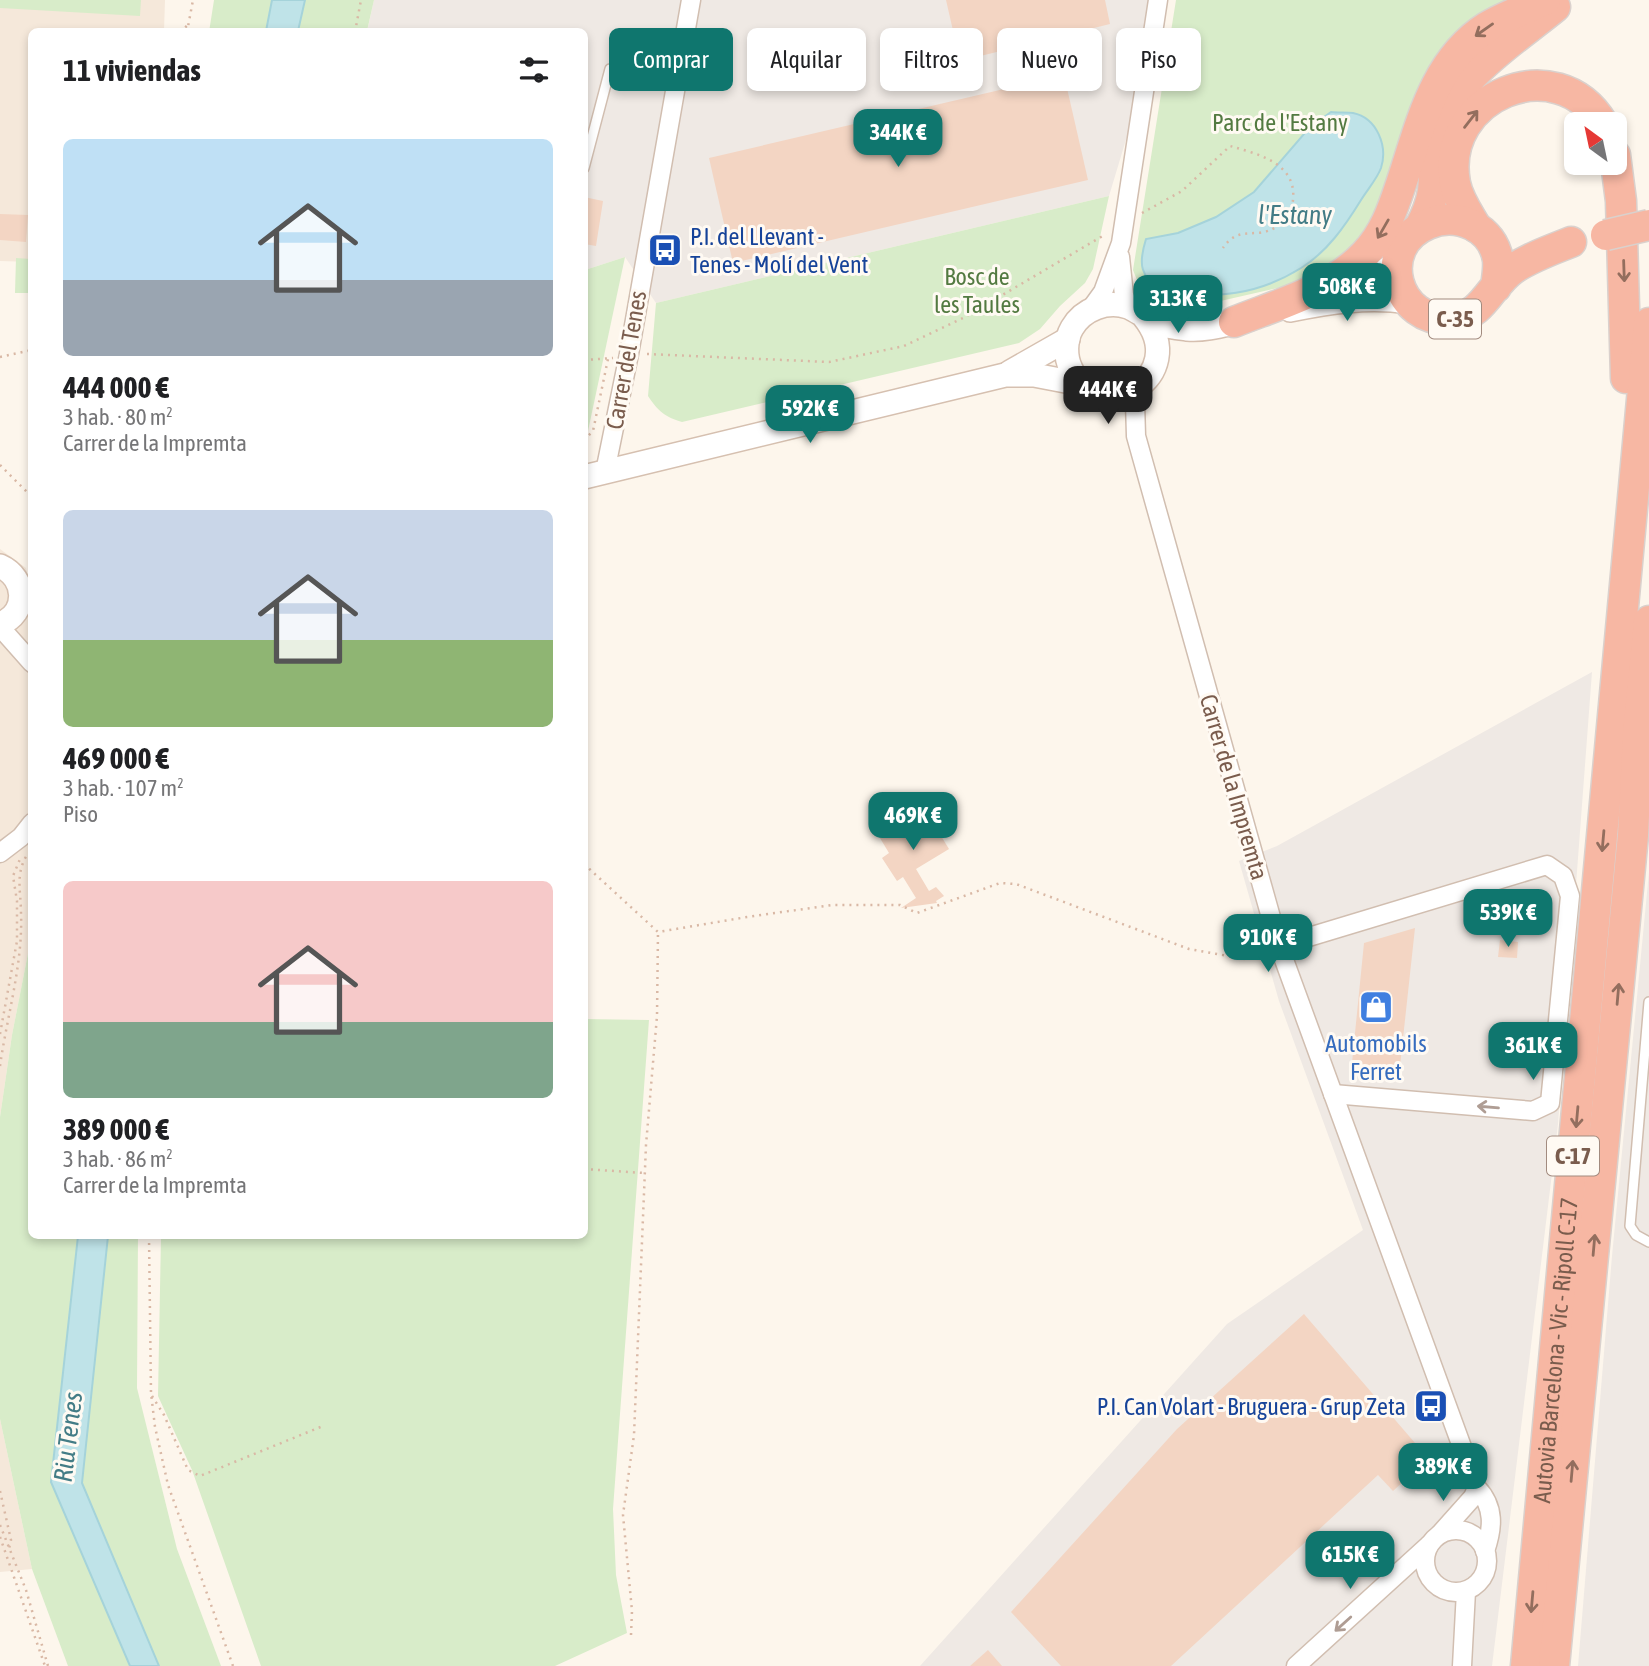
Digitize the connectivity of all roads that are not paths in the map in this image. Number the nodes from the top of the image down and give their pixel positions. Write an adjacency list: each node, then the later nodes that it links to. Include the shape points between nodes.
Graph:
1 (691, 0): 29 (street, Carrer del Tenes, via 629,354)
2 (1158, 0): 13 (street)
3 (1545, 0): 20 (highway, one-way to 20, via 1485,28 1456,54 1432,94 1393,209 1367,252 1332,280)
4 (1563, 0): 10 (highway, via 1489,59 1450,105 1437,141 1433,194)
5 (609, 73): 7 (lane)
6 (1594, 112): 11 (highway, one-way to 6, via 1462,202 1454,170 1455,150 1471,117 1511,90 1532,86 1560,89)
7 (588, 154)
8 (1618, 175): 36 (highway, one-way to 36, via 1627,364 1615,596)
9 (1649, 225): 12 (highway, C-35, bridge)
10 (1420, 227): 11 (highway, C-35, via 1459,220); 14 (highway, via 1405,242)
11 (1482, 232): 12 (highway, C-35, via 1501,243); 15 (highway, C-35, via 1498,261)
12 (1571, 242): 15 (highway, C-35, via 1528,260)
13 (1121, 243): 18 (street, via 1103,292); 19 (street, via 1124,295)
14 (1397, 262): 16 (highway, C-35, via 1396,275); 17 (street, via 1367,283)
15 (1496, 287): 16 (highway, C-35, via 1471,313 1454,319 1437,319)
16 (1408, 302): 17 (street, via 1379,298)
17 (1324, 303): 20 (street)
18 (1090, 310): 19 (street, via 1111,305); 23 (street)
19 (1136, 312): 22 (street, via 1163,325); 25 (street, via 1158,345)
20 (1234, 322): 22 (street)
21 (1649, 323): 36 (highway, Autovia Barcelona - Vic - Ripoll C-17 / C-17)
22 (1202, 330): 25 (street, via 1172,350)
23 (1068, 339): 24 (street); 26 (street, via 1068,364)
24 (1005, 375): 26 (street); 29 (street)
25 (1149, 375): 27 (street, via 1125,394); 28 (street, via 1135,402)
26 (1081, 384): 27 (street)
27 (1102, 395): 28 (street, via 1124,415)
28 (1136, 436): 39 (street, Carrer de la Impremta)
29 (595, 475)
30 (0, 566): 31 (street)
31 (27, 591): 33 (street, via 13,616)
32 (1649, 621): 36 (highway, Autovia Barcelona - Vic - Ripoll C-17 / C-17)
33 (0, 626): 34 (street)
34 (28, 658)
35 (1649, 703): 36 (highway)
36 (1626, 731): 49 (highway, Autovia Barcelona - Vic - Ripoll C-17 / C-17, one-way to 49); 50 (highway, Autovia Barcelona - Vic - Ripoll C-17 / C-17, one-way to 36, via 1632,849)
37 (28, 828): 38 (street)
38 (0, 853)
39 (1279, 946): 41 (street, Carrer de la Impremta); 41 (street, one-way to 41, via 1547,865 1563,876 1570,896 1550,1103 1533,1111)
40 (1649, 1002): 42 (lane, via 1630,1226)
41 (1333, 1094): 43 (street, Carrer de la Impremta)
42 (1649, 1242)
43 (1477, 1488): 44 (street); 45 (street, Carrer de la Impremta, via 1492,1513 1492,1533)
44 (1433, 1541): 45 (street, via 1455,1530 1465,1531); 46 (street, via 1425,1563 1432,1581 1448,1591); 47 (street, one-way to 47)
45 (1485, 1551): 46 (street, via 1486,1570)
46 (1466, 1591): 48 (street)
47 (1296, 1666)
48 (1462, 1666)
49 (1527, 1666)
50 (1554, 1666)

